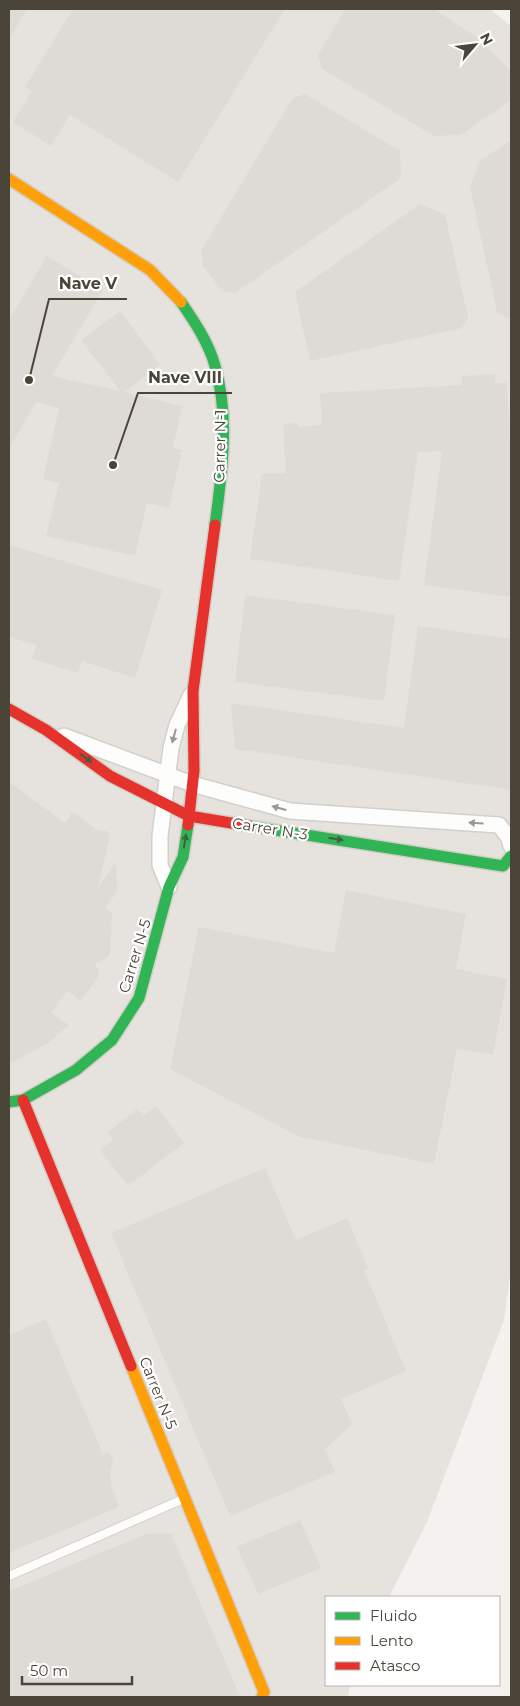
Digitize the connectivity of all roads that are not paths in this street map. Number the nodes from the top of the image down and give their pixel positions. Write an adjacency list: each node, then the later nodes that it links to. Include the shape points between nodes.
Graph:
1 (9, 179): 2 (street, Carrer N-1, via 150,270 178,296 197,326 215,365 223,412 221,479)
2 (193, 691): 5 (street, Carrer N-1, one-way to 5, via 177,725); 6 (street, Carrer N-1)
3 (9, 709): 4 (street, Carrer N-3)
4 (46, 730): 5 (street, Carrer N-3); 7 (street, Carrer N-3, one-way to 7, via 110,776)
5 (167, 774): 6 (street, Carrer N-3); 7 (street, Carrer N-1)
6 (192, 784): 8 (street, Carrer N-1); 9 (street, Carrer N-3, one-way to 6, via 499,824 290,811)
7 (164, 803): 8 (street, Carrer N-3); 11 (street, Carrer N-1, via 160,865)
8 (189, 816): 10 (street, Carrer N-3, one-way to 10, via 503,866); 11 (street, Carrer N-1, one-way to 8, via 183,857)
9 (511, 846)
10 (511, 856)
11 (169, 886): 12 (street, Carrer N-5, via 139,998 112,1040 76,1070)
12 (23, 1100): 13 (street, Carrer N-5); 14 (street, Carrer N-5)
13 (9, 1102)
14 (185, 1499): 15 (lane); 16 (street, Carrer N-5, via 264,1692)
15 (9, 1576)
16 (262, 1697)

